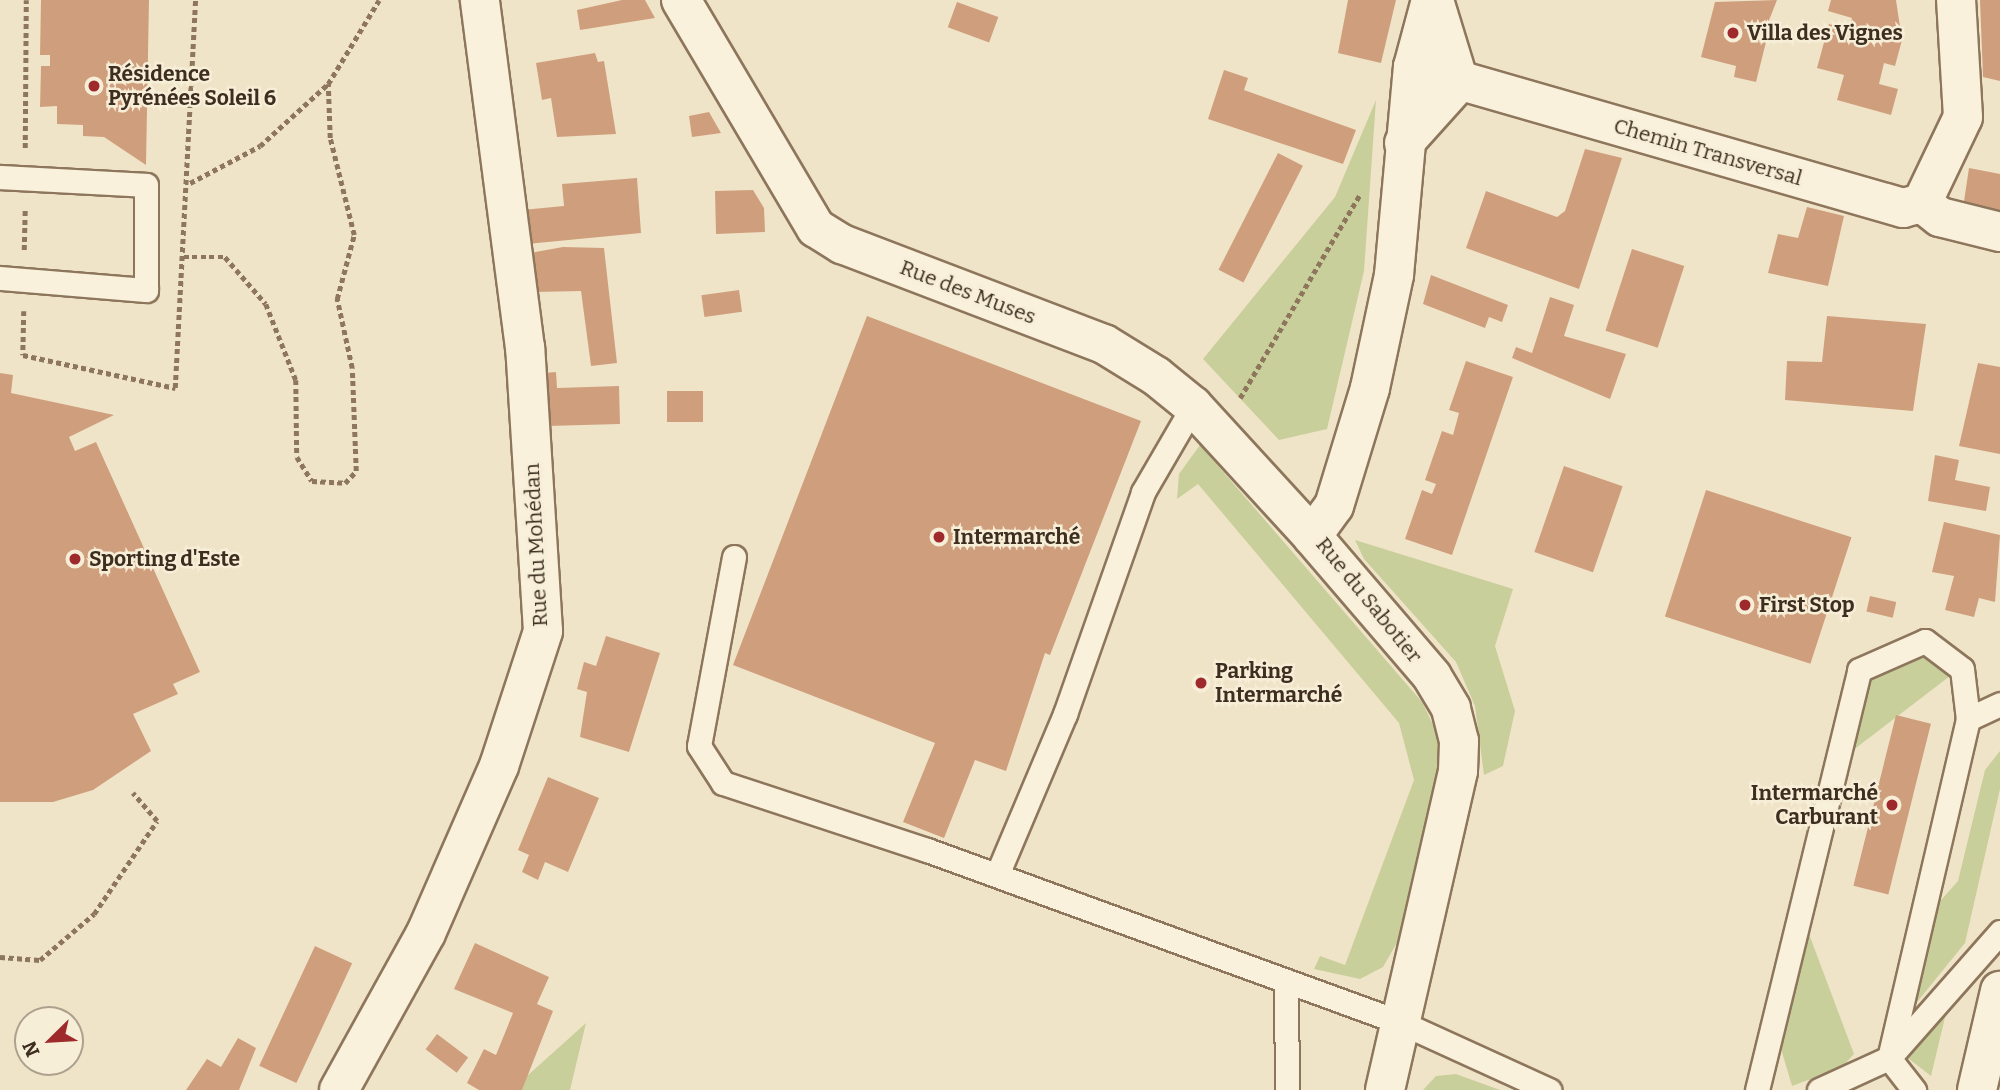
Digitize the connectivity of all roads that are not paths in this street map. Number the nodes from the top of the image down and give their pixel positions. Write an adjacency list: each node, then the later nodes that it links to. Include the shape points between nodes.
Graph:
1 (480, 0): 23 (street, Rue du Mohédan, via 525,348 543,631 499,766 426,933)
2 (681, 0): 12 (street, Rue des Muses, via 816,228 842,244 1104,344)
3 (1432, 0): 5 (street); 6 (street)
4 (1956, 0): 9 (street, via 1963,117)
5 (1413, 66): 6 (street, Chemin Transversal); 7 (street, Rue du Sabotier)
6 (1459, 82): 7 (street); 9 (street, Chemin Transversal, via 1903,208)
7 (1404, 143): 13 (street, Rue du Sabotier, via 1394,275 1370,388 1334,506)
8 (0, 177): 11 (lane, via 146,185 146,290)
9 (1922, 203): 10 (street, via 1940,217)
10 (2000, 232)
11 (0, 278)
12 (1203, 418): 13 (street, Rue des Muses); 17 (lane, via 1143,492 1065,713)
13 (1312, 536): 21 (street, Rue du Sabotier, via 1432,676 1451,708 1459,741 1458,771)
14 (734, 557): 17 (lane, via 699,746 723,783)
15 (2000, 704): 16 (lane)
16 (1968, 719): 22 (lane); 27 (lane, via 1962,669 1925,640 1859,670)
17 (997, 875): 19 (lane)
18 (2000, 932): 22 (lane)
19 (1286, 983): 21 (lane); 24 (lane)
20 (2000, 991): 30 (street)
21 (1402, 1023): 25 (street, Rue du Sabotier); 26 (lane)
22 (1889, 1058): 28 (lane); 29 (lane)
23 (339, 1090)
24 (1287, 1090)
25 (1385, 1090)
26 (1549, 1090)
27 (1757, 1090)
28 (1819, 1090)
29 (1914, 1090)
30 (1977, 1090)

